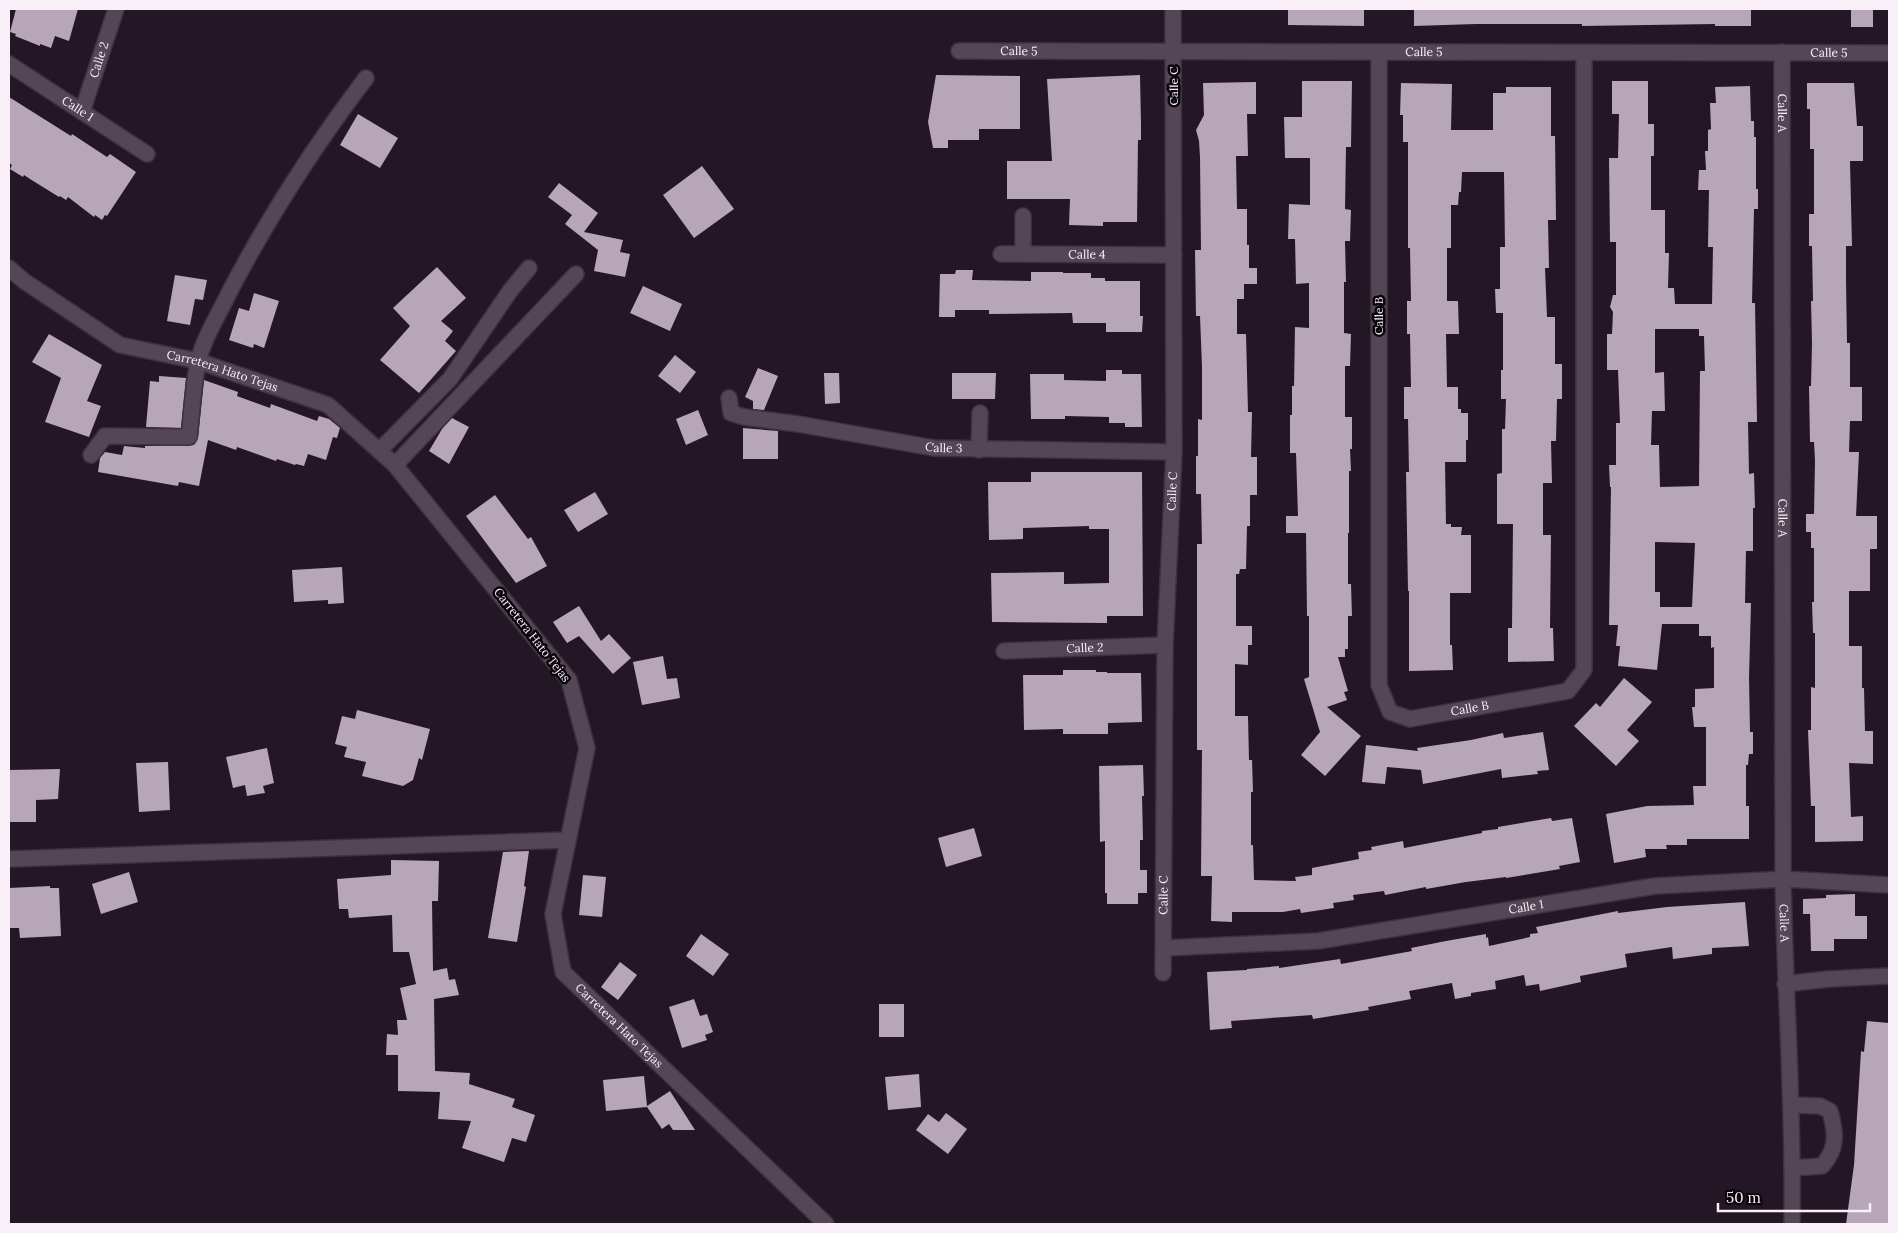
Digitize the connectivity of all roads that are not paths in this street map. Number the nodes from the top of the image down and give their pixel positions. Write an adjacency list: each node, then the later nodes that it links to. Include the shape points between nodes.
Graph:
1 (116, 9): 11 (street, Calle 2)
2 (1173, 9): 4 (street, Calle C)
3 (959, 52): 4 (street, Calle 5)
4 (1174, 52): 5 (street, Calle 5); 16 (street, Calle C)
5 (1379, 52): 7 (street, Calle 5); 7 (street, Calle B, via 1379,684 1390,712 1410,719 1568,691 1584,670)
6 (1782, 52): 7 (street, Calle 5); 8 (street, Calle 5); 32 (street, Calle A)
7 (1584, 53)
8 (1889, 53)
9 (9, 64): 11 (street, Calle 1)
10 (366, 78): 20 (street, via 290,185 248,258)
11 (82, 112): 12 (street, Calle 1)
12 (147, 154)
13 (1023, 216): 15 (street)
14 (1001, 254): 15 (street, Calle 4)
15 (1023, 254): 16 (street, Calle 4)
16 (1174, 255): 25 (street, Calle C)
17 (9, 268): 20 (street, Carretera Hato Tejas, via 120,345)
18 (529, 268): 24 (street, via 450,379)
19 (576, 274): 27 (street)
20 (198, 361): 24 (street, Carretera Hato Tejas, via 328,405); 26 (street, via 188,437 105,436)
21 (729, 398): 23 (street, Calle 3, via 731,413 744,417 934,448)
22 (980, 413): 23 (street)
23 (979, 450): 25 (street, Calle 3)
24 (379, 451): 27 (street, Carretera Hato Tejas)
25 (1174, 452): 28 (street, Calle C)
26 (91, 455)
27 (395, 465): 30 (street, Carretera Hato Tejas, via 569,680 588,748)
28 (1165, 645): 29 (street, Calle 2); 34 (street, Calle C)
29 (1004, 651)
30 (568, 840): 31 (street); 40 (street, Carretera Hato Tejas, via 553,914 563,972)
31 (9, 859)
32 (1783, 879): 33 (street, Calle 1); 34 (street, Calle 1, via 1655,886 1318,941); 37 (street, Calle A)
33 (1889, 886)
34 (1164, 948): 35 (street, Calle C)
35 (1164, 973)
36 (1889, 976): 37 (street)
37 (1785, 984): 38 (street, Calle A)
38 (1791, 1105): 39 (street, Calle A); 39 (street, via 1820,1106 1830,1112 1835,1145 1822,1166)
39 (1792, 1168): 41 (street, Calle A)
40 (826, 1224)
41 (1792, 1224)

